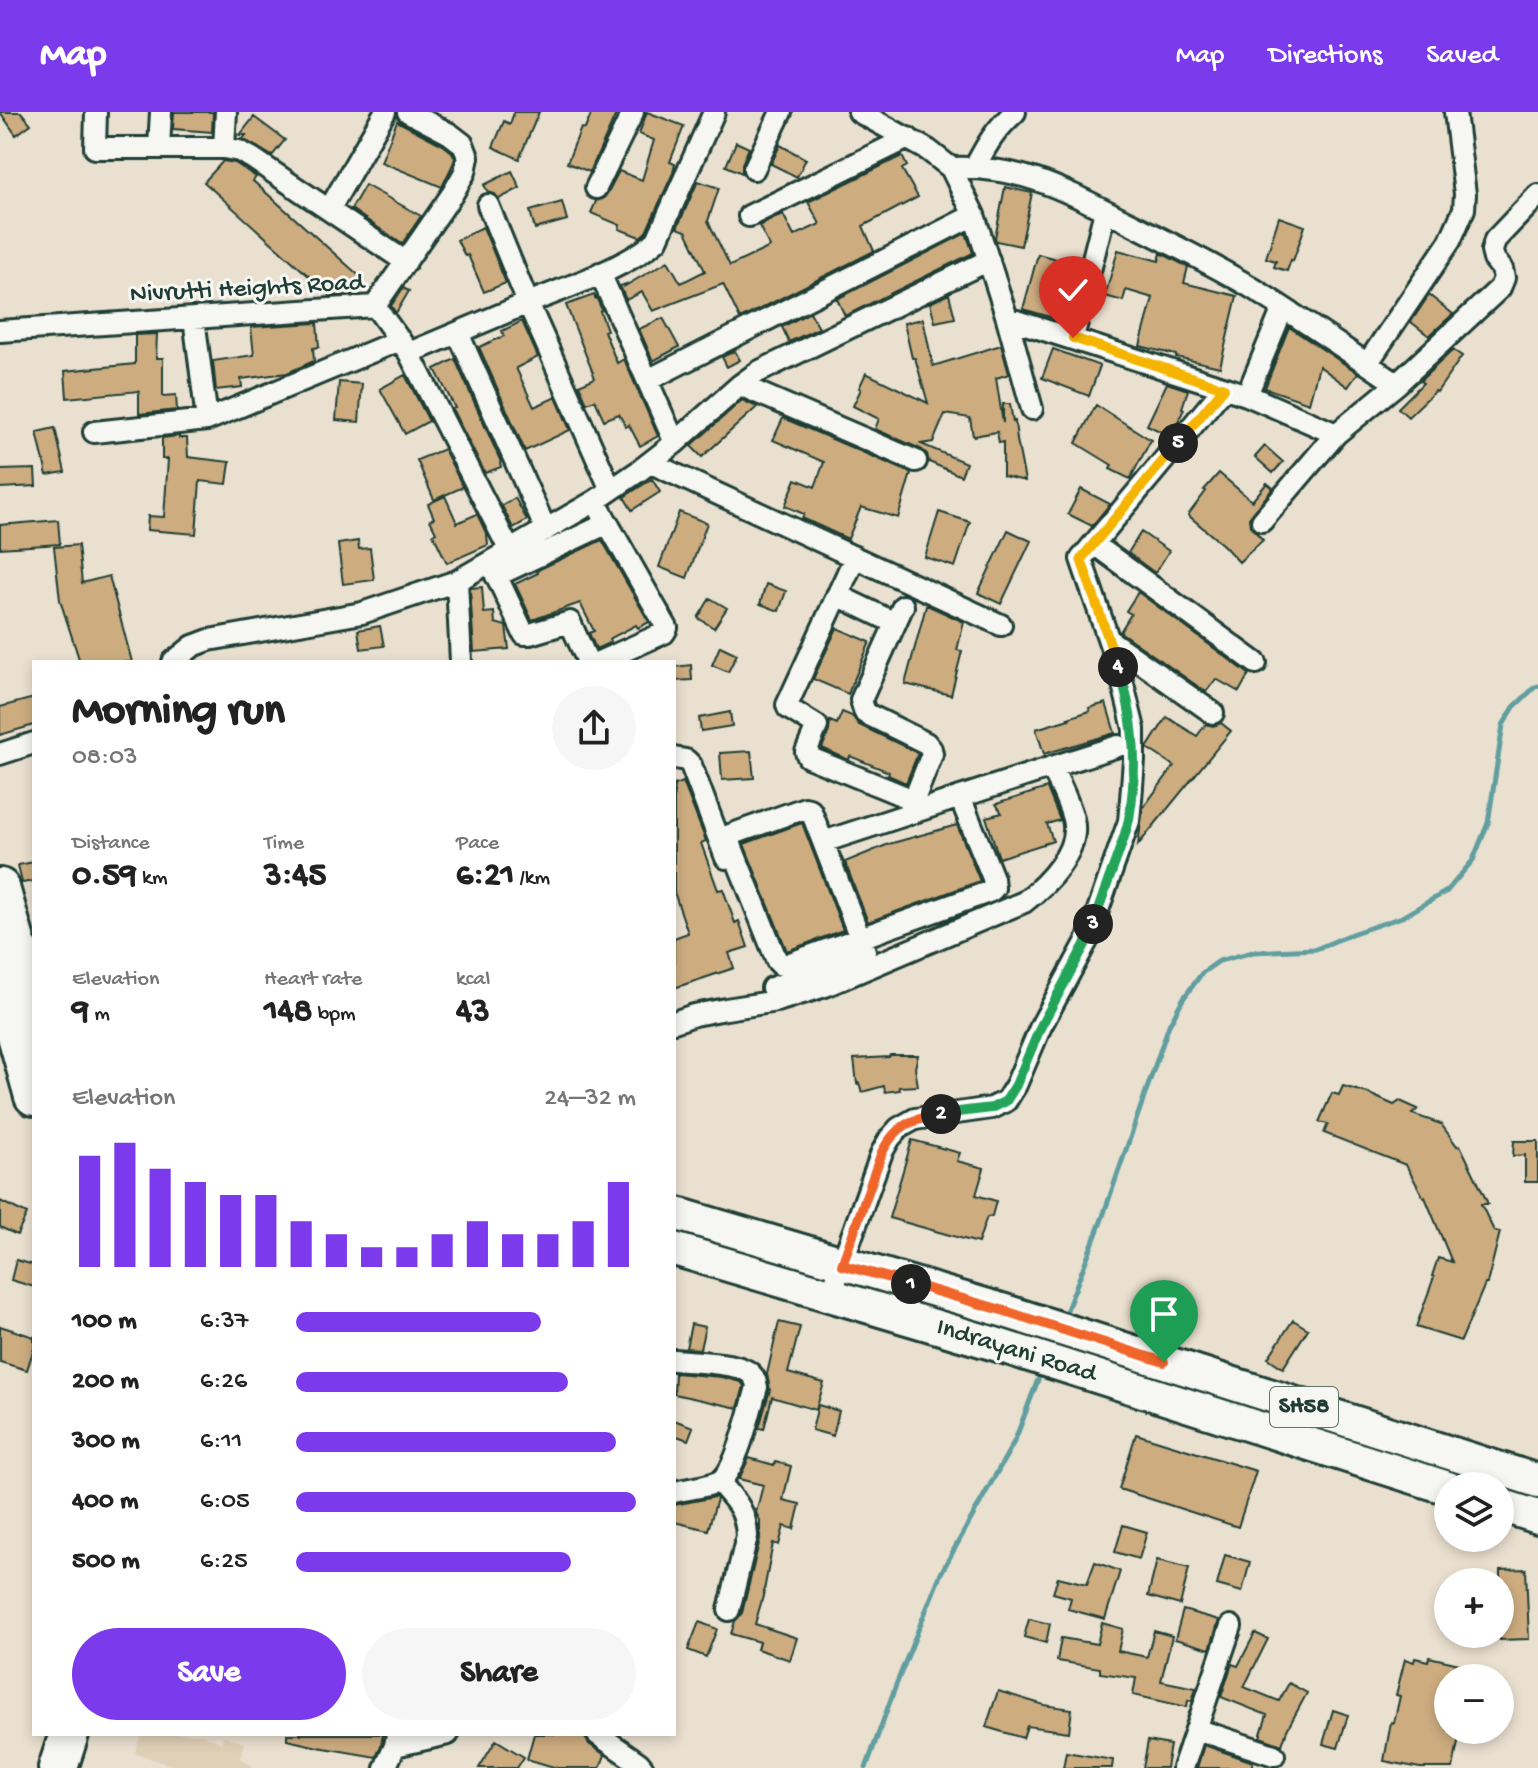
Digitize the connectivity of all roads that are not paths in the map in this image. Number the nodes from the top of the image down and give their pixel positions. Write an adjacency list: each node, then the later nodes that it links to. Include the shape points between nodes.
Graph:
1 (96, 112): 13 (street, via 95,148)
2 (161, 112): 13 (street)
3 (226, 112): 14 (street)
4 (385, 112): 21 (street)
5 (408, 112): 26 (street, via 450,134 463,144 468,157 453,193)
6 (633, 112): 18 (street)
7 (714, 112): 27 (street, via 657,240)
8 (781, 112): 17 (street)
9 (859, 112): 12 (street)
10 (1015, 112): 15 (street, via 988,141)
11 (1455, 112): 37 (street, via 1464,209 1450,241)
12 (908, 138): 16 (street); 24 (street)
13 (159, 147): 14 (street)
14 (224, 148): 21 (street, via 252,158)
15 (975, 167): 16 (street); 22 (street, via 1041,181)
16 (951, 168): 23 (street)
17 (754, 169)
18 (596, 188)
19 (1538, 195): 39 (street, via 1495,240 1492,251 1504,278 1500,288)
20 (488, 205): 28 (street)
21 (329, 210): 26 (street)
22 (1105, 211): 30 (street, via 1187,251); 35 (street)
23 (974, 215): 25 (street); 38 (street)
24 (749, 216)
25 (989, 260): 32 (street); 40 (street)
26 (406, 262): 29 (street)
27 (600, 273): 28 (street); 38 (street)
28 (528, 303): 34 (street); 50 (street)
29 (375, 306): 31 (street, Nivrutti Heights Road); 36 (street, Nivrutti Heights Road)
30 (1283, 308): 37 (street); 42 (street)
31 (194, 318): 33 (street, Nivrutti Heights Road); 44 (street)
32 (1007, 318): 35 (street); 43 (street)
33 (0, 331)
34 (458, 333): 36 (street); 53 (street)
35 (1073, 338): 41 (street)
36 (405, 347): 44 (street); 55 (street, Nivrutti Heights Road)
37 (1367, 364): 39 (street)
38 (648, 380): 47 (street)
39 (1397, 384): 46 (street)
40 (740, 385): 47 (street); 48 (street)
41 (1224, 388): 42 (street); 54 (street)
42 (1247, 395): 46 (street)
43 (1032, 409)
44 (207, 420): 45 (street)
45 (94, 432)
46 (1336, 434): 51 (street)
47 (675, 443): 49 (street)
48 (916, 461)
49 (651, 463): 50 (street); 56 (street)
50 (603, 496): 52 (street); 53 (street)
51 (1262, 521)
52 (608, 523): 57 (street); 65 (street, via 667,629)
53 (546, 530): 55 (street)
54 (1094, 544): 61 (street, via 1081,559); 66 (street)
55 (510, 551): 57 (street)
56 (855, 557): 59 (street); 60 (street)
57 (493, 569): 58 (street); 64 (street, via 524,634 570,622)
58 (457, 581): 62 (street, via 362,613 209,640); 63 (street)
59 (837, 595): 59 (street, via 788,708 817,726 808,757 911,799 931,749 865,713 861,705 899,614)
60 (1001, 625)
61 (1109, 640): 67 (street); 84 (street, via 1129,703 1134,760 1129,821 1088,939 1006,1101 992,1108 915,1119 890,1138)
62 (176, 660)
63 (461, 660)
64 (587, 660)
65 (603, 660)
66 (1256, 663)
67 (1213, 713)
68 (32, 744): 70 (street)
69 (1118, 746): 72 (street)
70 (0, 754)
71 (676, 758): 78 (street, via 686,760 695,773)
72 (1052, 767): 73 (street); 78 (street, via 1074,833 1058,870 1038,892 825,986)
73 (960, 797): 74 (street); 76 (street, via 994,888)
74 (823, 842): 76 (street); 76 (street, via 806,808 729,837 779,963)
75 (0, 888): 80 (highway)
76 (860, 938): 78 (street, via 862,956)
77 (0, 975): 80 (highway)
78 (774, 995): 79 (street)
79 (676, 1021)
80 (20, 1037): 81 (highway)
81 (32, 1088)
82 (676, 1214): 84 (main road, Indrayani Road / SH58)
83 (676, 1250): 85 (main road, Indrayani Road / SH58)
84 (842, 1265): 85 (street); 87 (main road, Indrayani Road / SH58)
85 (830, 1297): 89 (main road, Indrayani Road / SH58)
86 (676, 1360): 88 (street, via 737,1367 756,1379 734,1463)
87 (1538, 1481)
88 (719, 1482): 90 (street); 93 (street, via 744,1514 747,1536)
89 (1434, 1484)
90 (676, 1492)
91 (1514, 1509): 92 (main road)
92 (1538, 1517)
93 (729, 1610)
94 (1231, 1626): 95 (street)
95 (1196, 1729): 99 (street); 102 (street)
96 (431, 1736): 98 (street)
97 (600, 1736): 101 (street)
98 (396, 1740): 100 (street)
99 (1274, 1755)
100 (385, 1768)
101 (643, 1768)
102 (1183, 1768)

